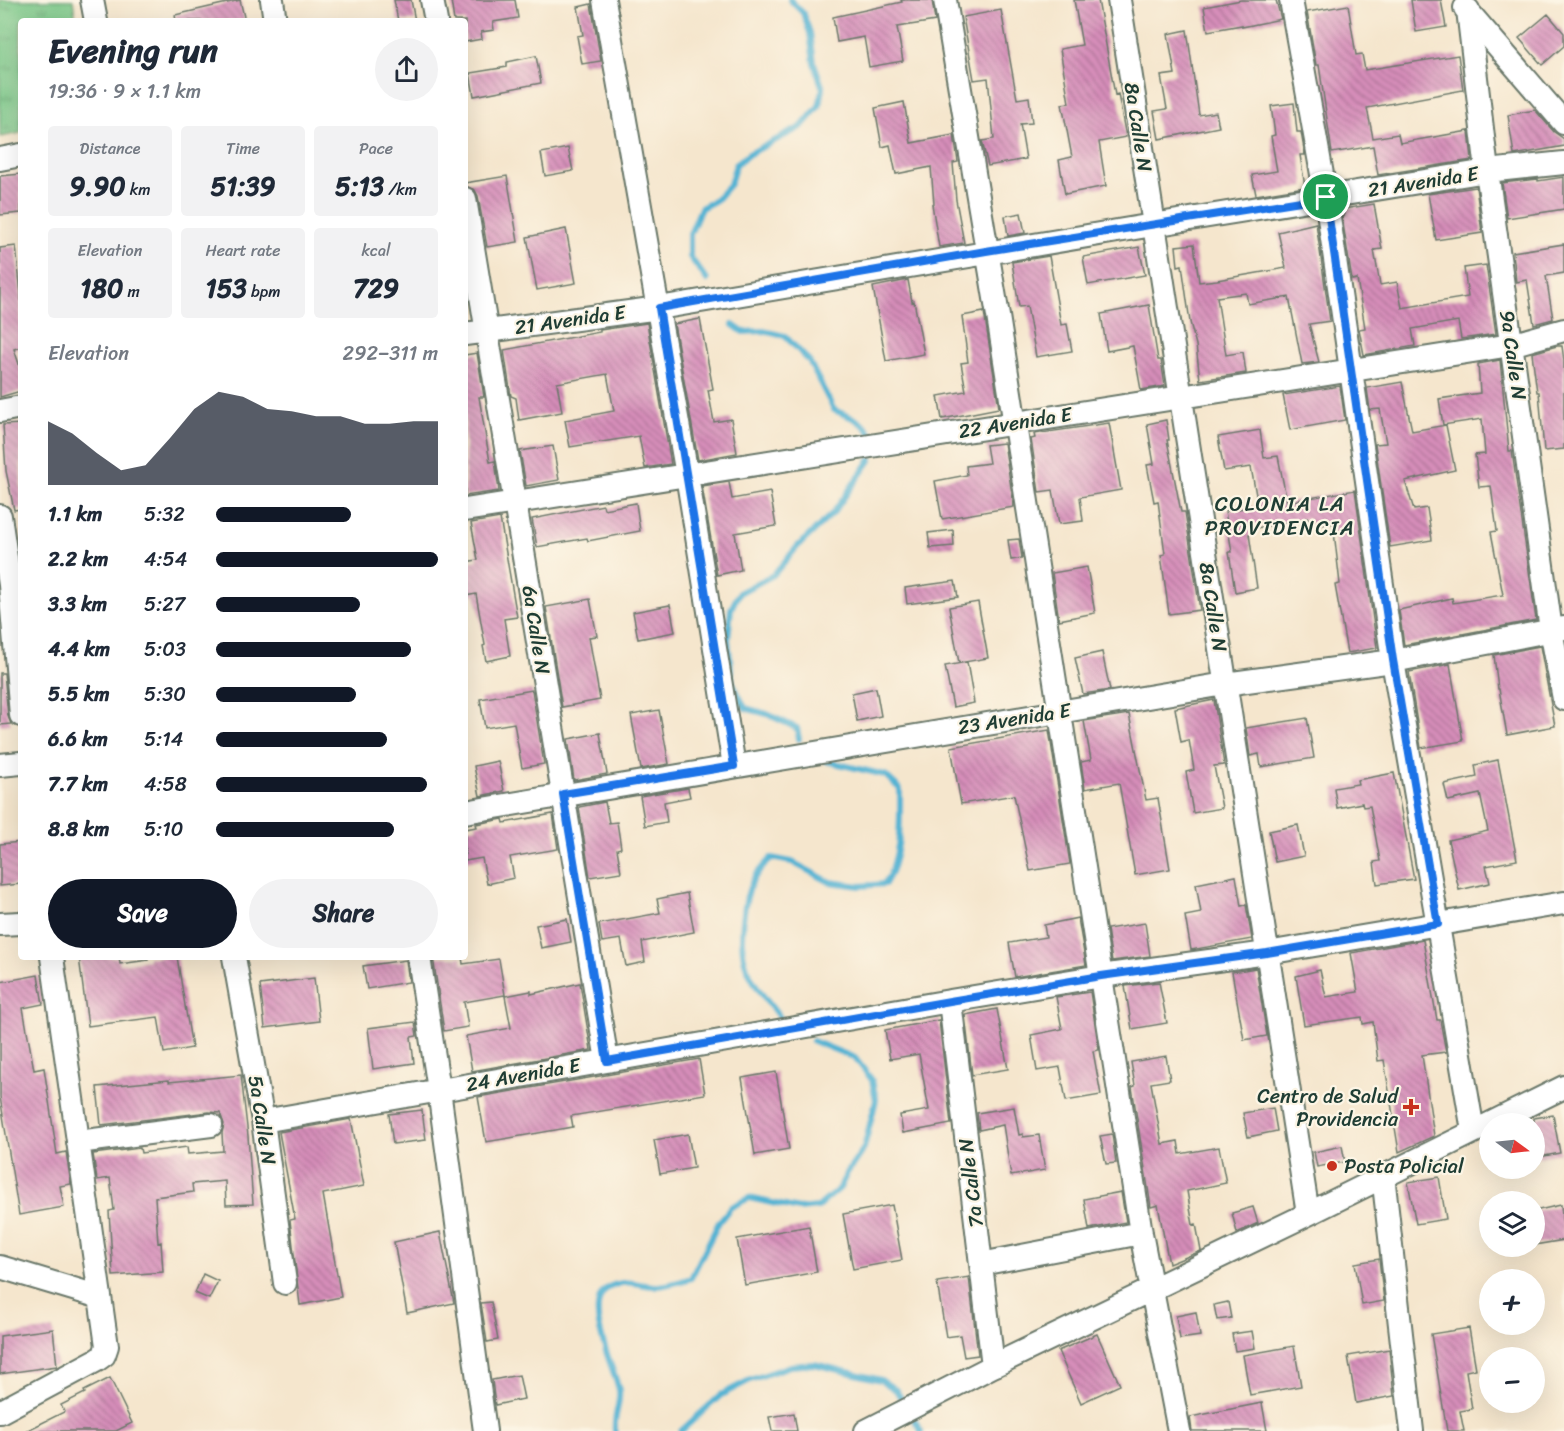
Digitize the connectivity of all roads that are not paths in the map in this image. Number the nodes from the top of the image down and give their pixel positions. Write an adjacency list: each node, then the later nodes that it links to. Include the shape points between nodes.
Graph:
1 (92, 0): 9 (street)
2 (272, 0): 10 (street)
3 (432, 0): 11 (street)
4 (604, 0): 21 (street)
5 (945, 0): 20 (street)
6 (1119, 0): 18 (street, 8a Calle N)
7 (1291, 0): 17 (street)
8 (1463, 5): 12 (street); 16 (street, 9a Calle N)
9 (95, 18)
10 (275, 18)
11 (435, 18)
12 (1564, 123)
13 (18, 156): 14 (street)
14 (0, 159)
15 (1564, 163): 16 (street, 21 Avenida E)
16 (1487, 171): 17 (street, 21 Avenida E); 24 (street, 9a Calle N)
17 (1326, 197): 18 (street, 21 Avenida E); 25 (street)
18 (1153, 225): 20 (street, 21 Avenida E); 26 (street, 8a Calle N)
19 (468, 235): 23 (street, 6a Calle N)
20 (986, 251): 21 (street, 21 Avenida E); 29 (street)
21 (659, 308): 23 (street, 21 Avenida E); 30 (street)
22 (1564, 330): 24 (street, 22 Avenida E)
23 (476, 332): 31 (street, 6a Calle N)
24 (1511, 345): 25 (street, 22 Avenida E); 35 (street, 9a Calle N)
25 (1351, 370): 26 (street, 22 Avenida E); 37 (street)
26 (1180, 397): 29 (street, 22 Avenida E); 38 (street, 8a Calle N)
27 (18, 408): 28 (street)
28 (0, 411)
29 (1015, 423): 30 (street, 22 Avenida E); 40 (street)
30 (687, 475): 31 (street, 22 Avenida E); 43 (street)
31 (515, 502): 32 (street, 22 Avenida E); 44 (street, 6a Calle N)
32 (468, 510)
33 (0, 516): 34 (street)
34 (16, 584): 36 (street)
35 (1558, 629): 37 (street, 23 Avenida E); 39 (street, 9a Calle N)
36 (18, 636)
37 (1393, 660): 38 (street, 23 Avenida E); 49 (street)
38 (1225, 684): 40 (street, 23 Avenida E); 50 (street, 8a Calle N)
39 (1564, 699)
40 (1060, 712): 43 (street, 23 Avenida E); 54 (street)
41 (18, 763): 42 (street)
42 (0, 765)
43 (734, 766): 44 (street, 23 Avenida E)
44 (563, 794): 45 (street, 23 Avenida E); 56 (street, 6a Calle N)
45 (468, 811)
46 (1564, 903): 49 (street, 24 Avenida E)
47 (18, 923): 48 (street)
48 (0, 924)
49 (1438, 924): 50 (street, 24 Avenida E); 61 (street)
50 (1267, 953): 54 (street, 24 Avenida E); 64 (street, 8a Calle N)
51 (52, 960): 62 (street)
52 (235, 960): 59 (street, 5a Calle N)
53 (419, 960): 58 (street)
54 (1101, 976): 55 (street, 24 Avenida E); 65 (street)
55 (950, 1001): 56 (street, 24 Avenida E); 66 (street, 7a Calle N)
56 (607, 1061): 58 (street, 24 Avenida E)
57 (1564, 1087): 61 (street)
58 (439, 1090): 59 (street, 24 Avenida E); 73 (street)
59 (263, 1121): 68 (street, 5a Calle N)
60 (211, 1125): 62 (street)
61 (1473, 1131): 63 (street)
62 (78, 1142): 70 (street)
63 (1383, 1175): 64 (street); 76 (street)
64 (1308, 1214): 69 (street)
65 (1141, 1233): 66 (street); 69 (street)
66 (981, 1264): 71 (street, 7a Calle N)
67 (0, 1267): 70 (street)
68 (285, 1283)
69 (1152, 1289): 71 (street); 75 (street)
70 (100, 1296): 72 (street, via 107,1346 104,1355)
71 (993, 1366): 74 (street)
72 (0, 1412)
73 (485, 1431)
74 (866, 1431)
75 (1179, 1431)
76 (1412, 1431)

